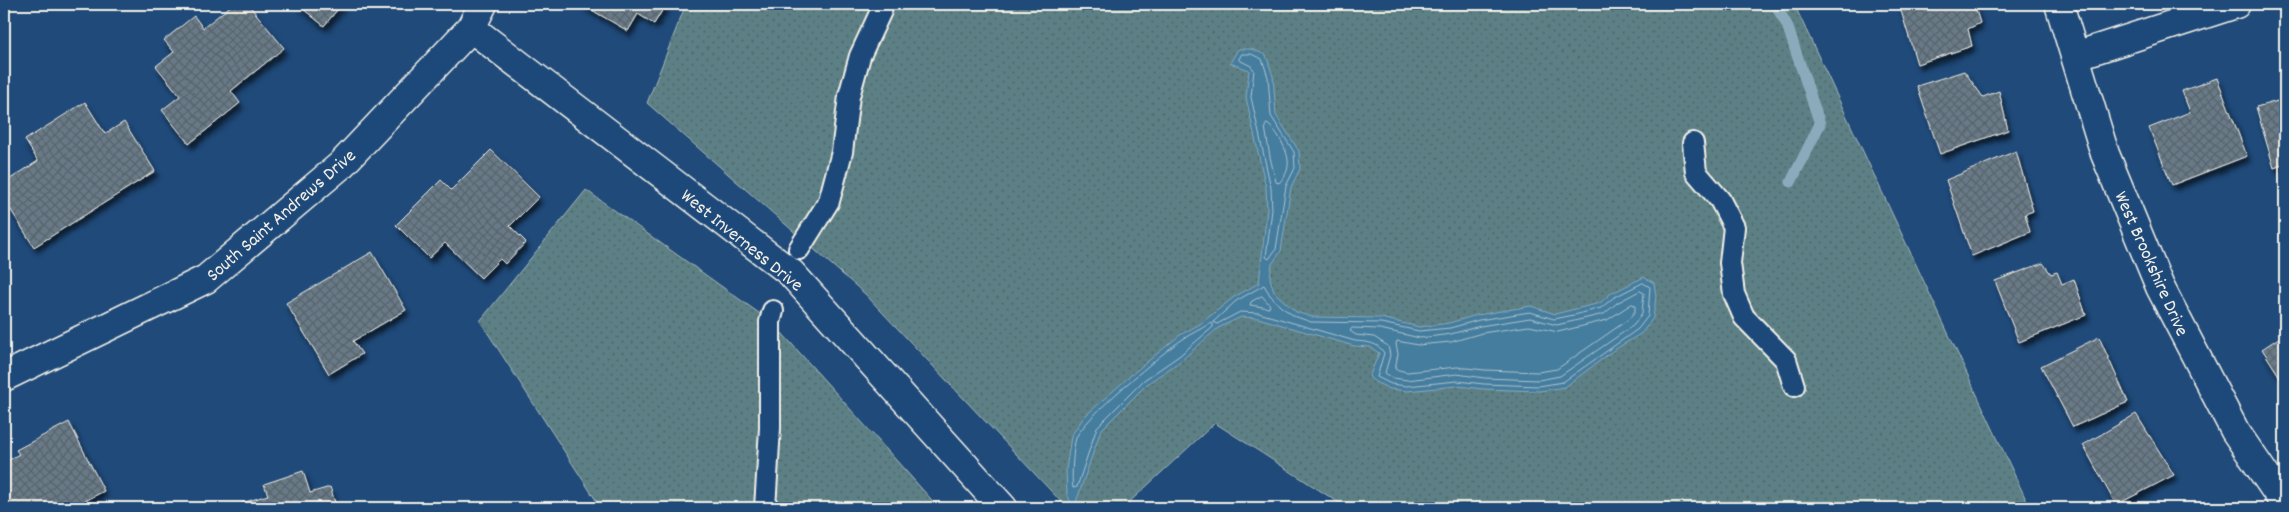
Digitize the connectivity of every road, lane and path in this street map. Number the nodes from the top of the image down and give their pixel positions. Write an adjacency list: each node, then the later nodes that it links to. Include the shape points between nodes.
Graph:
1 (483, 4): 5 (street, South Saint Andrews Drive)
2 (883, 4): 8 (lane, via 860,56 849,96 842,152 829,201)
3 (2059, 4): 6 (street, West Brookshire Drive)
4 (2236, 4): 6 (street)
5 (471, 28): 10 (street, South Saint Andrews Drive, via 341,165 206,279); 14 (street, West Inverness Drive, via 791,273)
6 (2075, 56): 12 (street, West Brookshire Drive, via 2105,154 2160,287 2235,431)
7 (1693, 143): 11 (lane, via 1696,172 1720,200 1734,227 1730,263 1734,294 1744,317 1786,360)
8 (800, 249)
9 (773, 311): 13 (lane, via 770,322 770,428)
10 (4, 377)
11 (1794, 386)
12 (2284, 500)
13 (765, 508)
14 (1002, 508)

